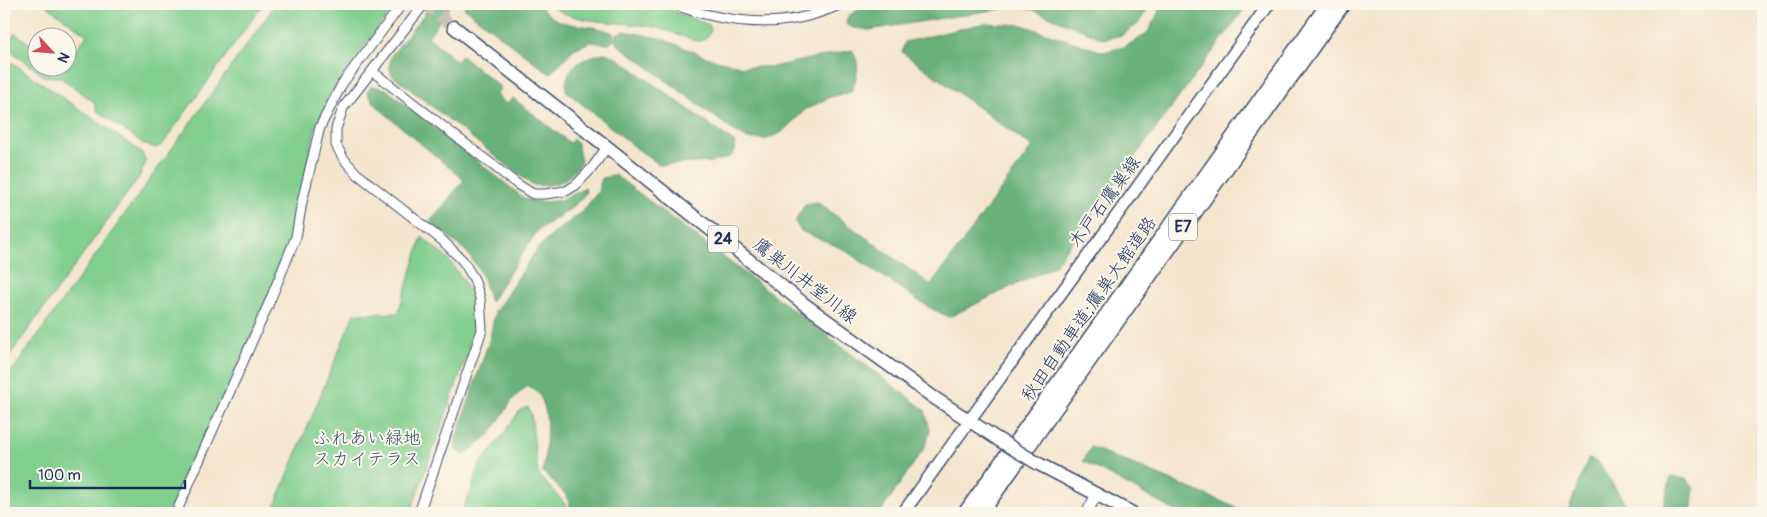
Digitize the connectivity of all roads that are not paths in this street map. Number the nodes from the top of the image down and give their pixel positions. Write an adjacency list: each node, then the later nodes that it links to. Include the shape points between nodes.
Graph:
1 (402, 4): 13 (street, via 342,84 320,127 296,238)
2 (424, 4): 9 (street)
3 (842, 4): 7 (street, via 819,14 770,23 712,16)
4 (1269, 4): 11 (main road, 木戸石鷹巣線)
5 (1329, 4): 16 (highway, 秋田自動車道;鷹巣大館道路 / E7)
6 (1342, 4): 17 (highway, 秋田自動車道;鷹巣大館道路 / E7)
7 (679, 5)
8 (454, 27): 10 (main road, 鷹巣川井堂川線 / 24)
9 (372, 70): 10 (street, via 532,194 566,191 576,185); 14 (street, via 344,108 336,129 336,145 356,173 443,241 463,261 474,278 480,298 482,330)
10 (607, 146): 11 (main road, 鷹巣川井堂川線 / 24, via 850,339)
11 (969, 421): 12 (main road, 鷹巣川井堂川線 / 24, bridge); 15 (main road, 木戸石鷹巣線)
12 (1096, 495): 18 (street); 19 (main road, 鷹巣川井堂川線 / 24)
13 (176, 513)
14 (419, 513)
15 (903, 513)
16 (966, 513)
17 (980, 513)
18 (1087, 513)
19 (1132, 513)

